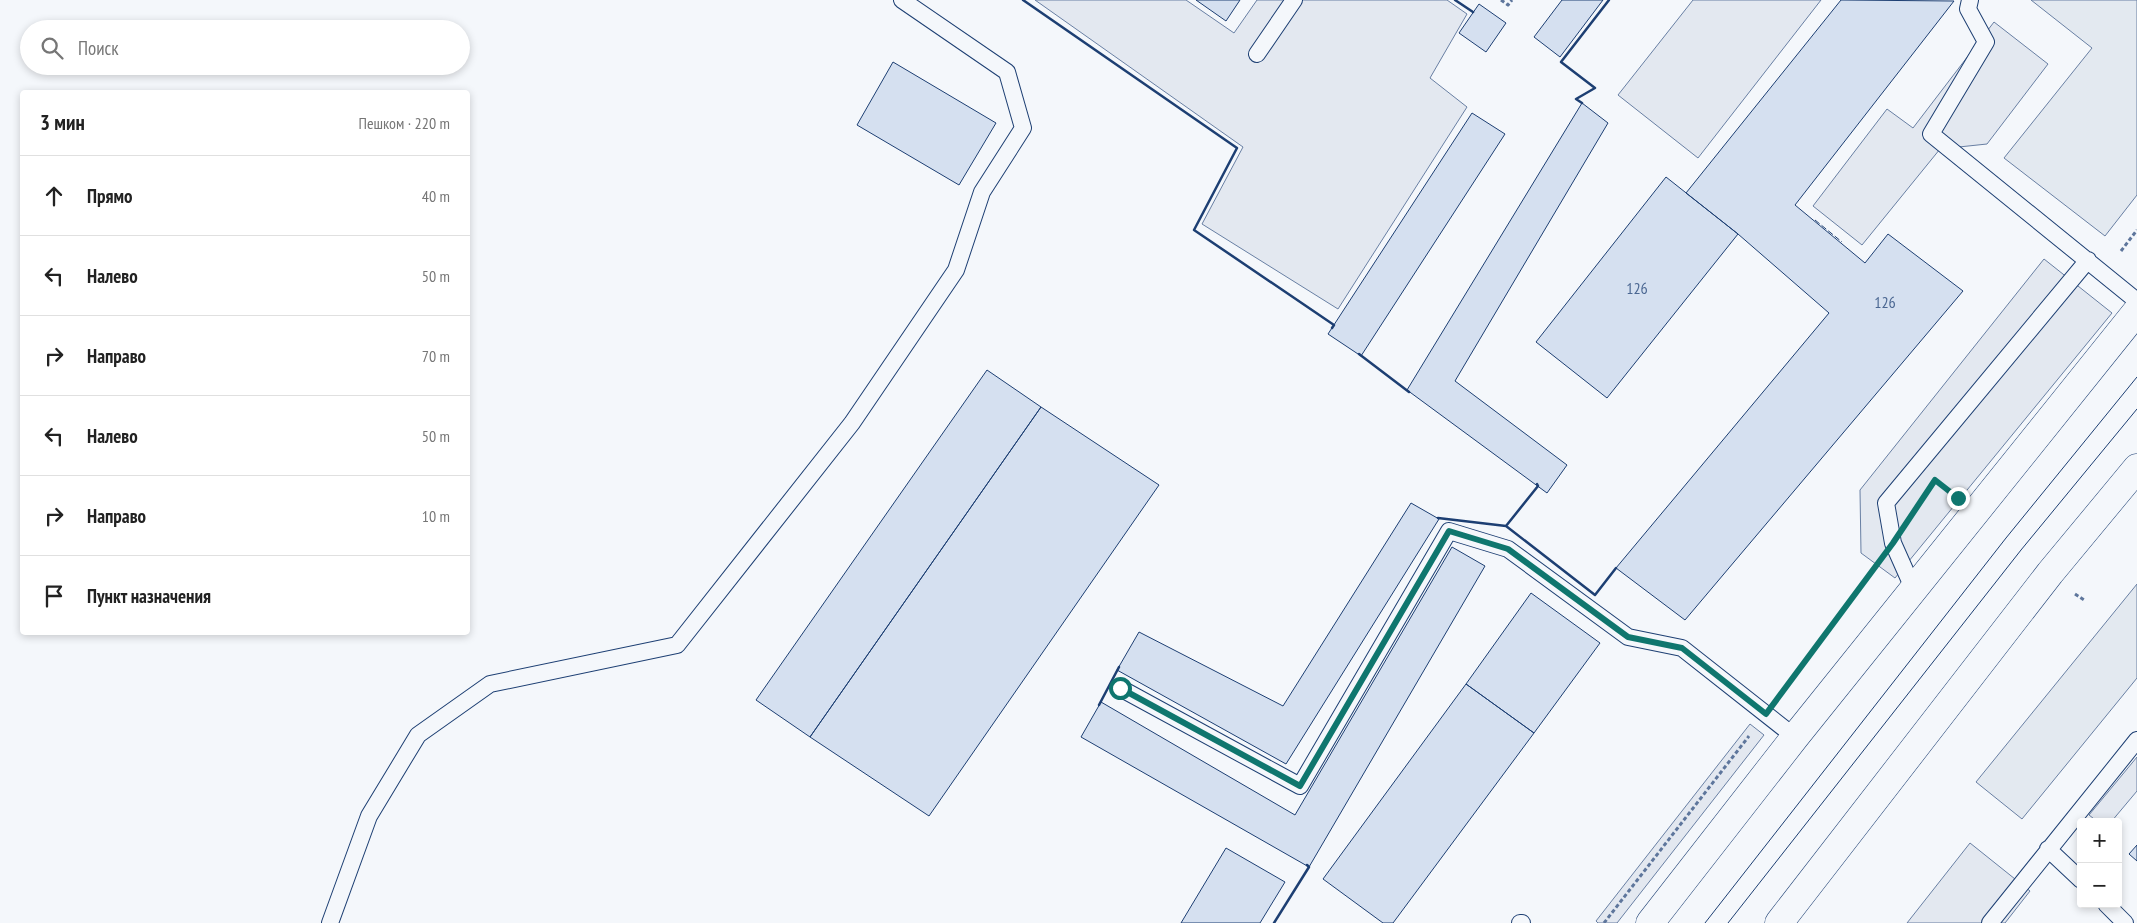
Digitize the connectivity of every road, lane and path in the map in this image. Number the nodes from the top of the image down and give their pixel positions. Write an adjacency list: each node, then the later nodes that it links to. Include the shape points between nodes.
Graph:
1 (902, 0): 26 (lane, via 1007,72 1023,128 982,192 956,270 852,423 677,645 490,684 418,735 368,816)
2 (1294, 0): 6 (lane)
3 (1501, 0): 4 (path, via 1508,5)
4 (1512, 0)
5 (1970, 0): 8 (lane, via 1968,8 1986,42 1930,134)
6 (1258, 54)
7 (2137, 230): 9 (path)
8 (2088, 260): 9 (lane); 15 (lane, via 1886,503)
9 (2104, 273): 10 (lane)
10 (2137, 301)
11 (2137, 311): 16 (highway)
12 (2137, 468): 29 (highway, via 2045,580)
13 (1942, 472): 14 (path, via 1935,480)
14 (1958, 498)
15 (1893, 543): 16 (lane); 20 (path)
16 (1913, 588): 21 (highway)
17 (2075, 594): 18 (path)
18 (2084, 600)
19 (1120, 688): 20 (lane, via 1300,786 1449,531 1508,549 1628,637 1682,648)
20 (1766, 714): 21 (lane); 27 (path)
21 (1795, 737): 28 (highway)
22 (2137, 740): 23 (lane)
23 (2048, 849): 24 (lane); 30 (lane)
24 (2077, 876)
25 (2110, 908): 31 (lane)
26 (330, 923)
27 (1604, 923)
28 (1650, 923)
29 (1779, 923)
30 (1990, 923)
31 (2125, 923)

